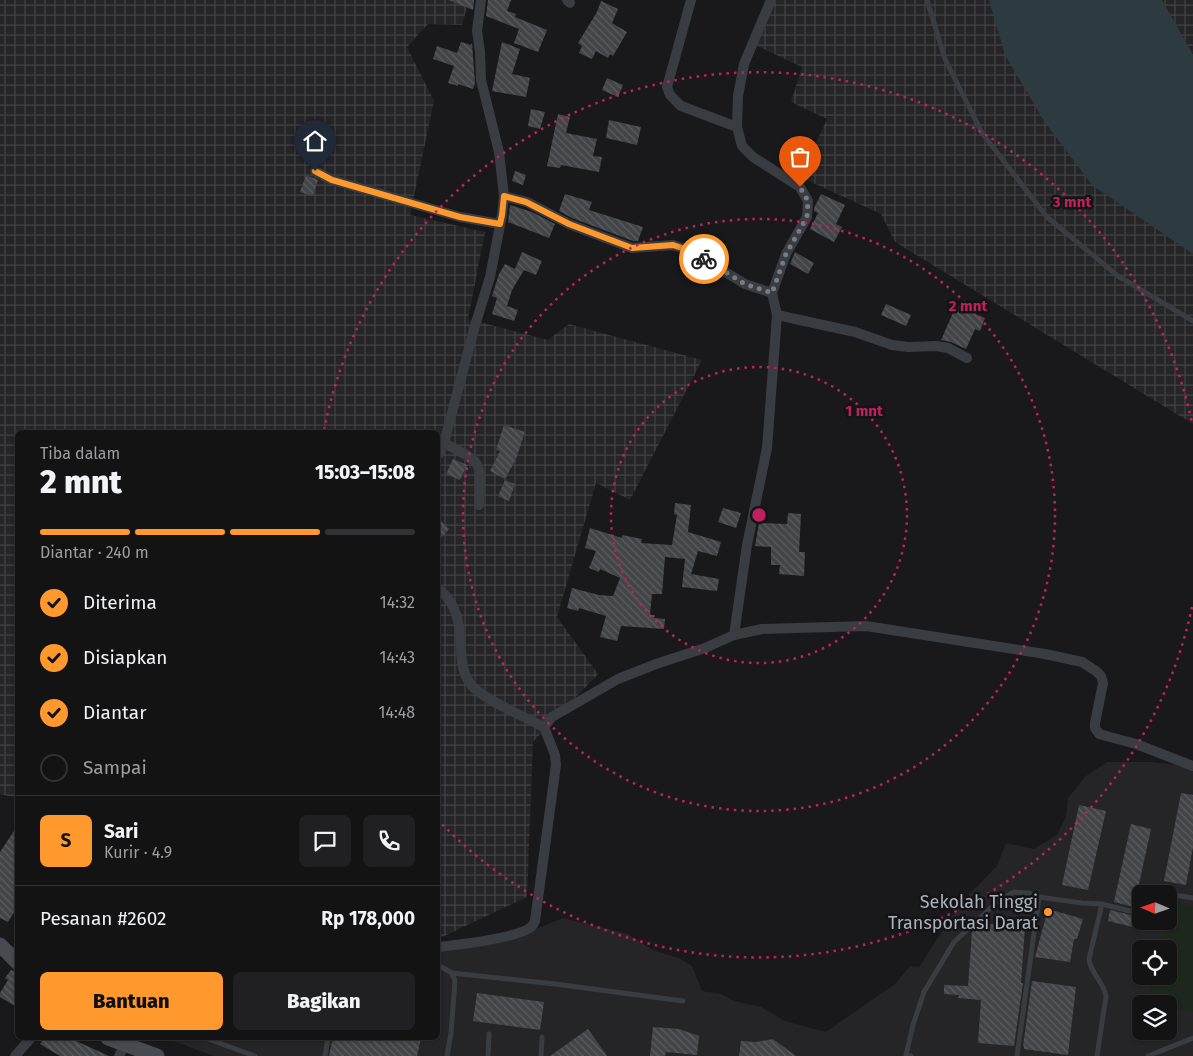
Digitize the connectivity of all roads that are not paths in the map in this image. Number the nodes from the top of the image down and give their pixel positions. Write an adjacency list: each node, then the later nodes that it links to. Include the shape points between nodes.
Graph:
1 (481, 0): 7 (street, via 476,31 481,80 499,152)
2 (691, 0): 5 (street, via 667,87 680,106)
3 (771, 0): 5 (street, via 744,64)
4 (927, 0): 11 (lane, via 945,59 982,133 1047,217 1118,276)
5 (737, 126): 9 (street, via 742,146 747,152 800,187 808,201 807,217 786,254)
6 (315, 171): 8 (street, via 332,180 460,217)
7 (504, 196): 8 (street); 9 (street, via 526,202 569,224 632,248 673,245 691,251 745,284)
8 (500, 224): 13 (street, via 490,277)
9 (772, 293): 10 (street)
10 (777, 315): 12 (street, via 855,332 892,345 948,348); 17 (street, via 767,448 747,545)
11 (1193, 321)
12 (967, 358)
13 (444, 442): 14 (street); 15 (street, via 478,464 481,478)
14 (440, 451)
15 (479, 505)
16 (440, 590): 18 (street, via 447,595 457,615 465,673 473,687)
17 (734, 635): 18 (street, via 618,679 552,717); 19 (street, via 762,629 866,626 1082,662 1101,676 1103,683 1095,723 1099,734)
18 (544, 727): 25 (street, via 556,765 535,921 531,928 522,932 474,943)
19 (1193, 766)
20 (1178, 896): 22 (lane)
21 (1038, 897): 23 (lane); 44 (lane, via 1014,892 998,902 954,942 924,992 906,1055); 45 (lane)
22 (1193, 898)
23 (1102, 904): 24 (lane); 46 (lane, via 1089,959 1106,996)
24 (1132, 912)
25 (440, 946)
26 (440, 966): 27 (lane)
27 (452, 973): 28 (lane); 41 (lane, via 454,990)
28 (683, 1001)
29 (489, 1034): 42 (lane)
30 (542, 1037): 43 (lane)
31 (1193, 1038): 47 (lane)
32 (30, 1040): 37 (street)
33 (110, 1040): 36 (main road)
34 (213, 1040): 39 (lane)
35 (328, 1040): 40 (lane)
36 (122, 1050): 38 (main road)
37 (15, 1056)
38 (156, 1056)
39 (255, 1056)
40 (325, 1056)
41 (448, 1056)
42 (488, 1056)
43 (541, 1056)
44 (912, 1056)
45 (1017, 1056)
46 (1097, 1056)
47 (1148, 1056)

